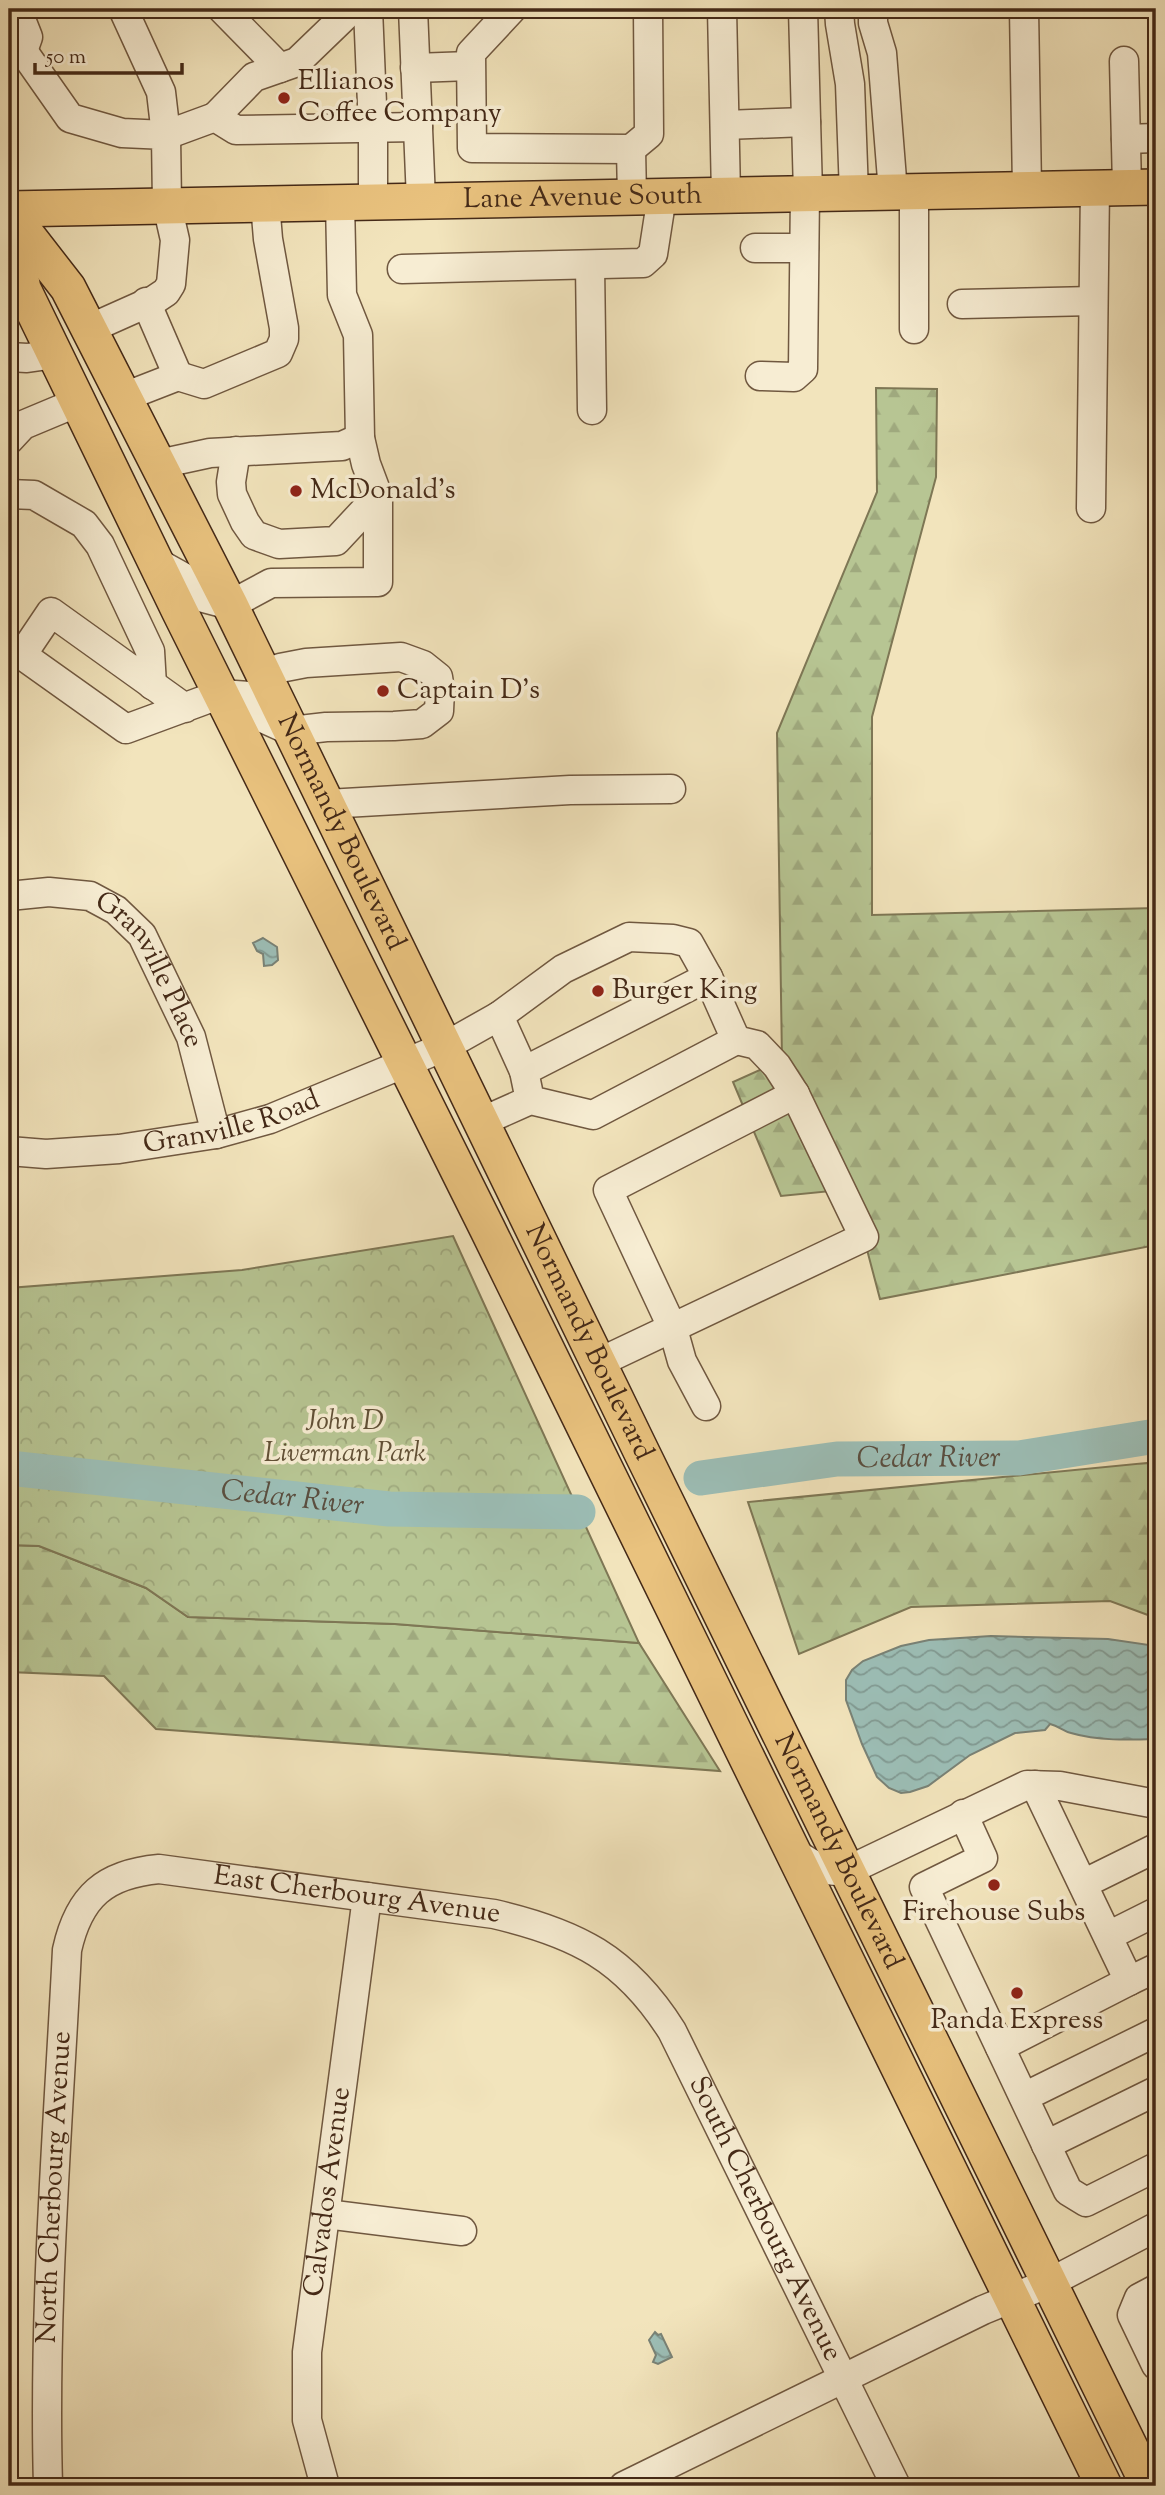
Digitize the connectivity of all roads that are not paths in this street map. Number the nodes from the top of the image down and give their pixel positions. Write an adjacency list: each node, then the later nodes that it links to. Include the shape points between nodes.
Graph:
1 (17, 9): 14 (street, via 29,37)
2 (123, 9): 24 (street, via 161,92)
3 (222, 9): 17 (street)
4 (352, 9): 17 (street, via 297,62)
5 (368, 9): 23 (street)
6 (413, 9): 18 (street)
7 (512, 9): 16 (street, via 471,54)
8 (648, 9): 27 (street, via 649,134)
9 (722, 9): 21 (street)
10 (803, 9): 20 (street)
11 (839, 9): 32 (street, via 850,83)
12 (873, 9): 30 (street)
13 (1024, 9): 29 (street)
14 (16, 54): 24 (street, via 71,118 122,134)
15 (1124, 61): 26 (street)
16 (470, 66): 18 (street); 27 (street, via 472,148)
17 (280, 68): 19 (street, via 254,78)
18 (415, 68): 22 (street)
19 (215, 117): 23 (street, via 236,130); 24 (street)
20 (806, 122): 21 (street); 31 (street)
21 (724, 125): 33 (street)
22 (418, 127): 23 (street); 35 (street)
23 (373, 128): 36 (street)
24 (166, 135): 38 (street)
25 (1156, 138): 26 (street)
26 (1126, 139): 28 (street)
27 (631, 149): 34 (street)
28 (1126, 187): 29 (main road, Lane Avenue South); 45 (street)
29 (1027, 189): 30 (main road, Lane Avenue South)
30 (903, 192): 32 (main road, Lane Avenue South); 49 (street)
31 (806, 193): 32 (main road, Lane Avenue South); 33 (main road, Lane Avenue South); 42 (street)
32 (854, 193)
33 (726, 195): 34 (main road, Lane Avenue South)
34 (647, 196): 35 (main road, Lane Avenue South); 43 (street, via 653,254 643,262)
35 (421, 201): 36 (main road, Lane Avenue South)
36 (357, 202): 37 (main road, Lane Avenue South); 57 (street, via 342,295 358,335)
37 (265, 203): 38 (main road, Lane Avenue South); 52 (street, via 284,328 278,353 204,384)
38 (167, 205): 39 (main road, Lane Avenue South); 46 (street, via 175,240 171,284)
39 (9, 211): 48 (main road, Normandy Boulevard, via 68,288)
40 (9, 220): 50 (main road, Normandy Boulevard, via 23,289)
41 (755, 248): 42 (street)
42 (804, 248): 53 (street, via 803,369 794,377)
43 (590, 265): 44 (street); 56 (street)
44 (402, 269)
45 (1093, 301): 47 (street); 63 (street)
46 (146, 303): 48 (street); 52 (street)
47 (962, 304)
48 (89, 329): 54 (main road, Normandy Boulevard)
49 (914, 329)
50 (55, 354): 51 (street); 55 (main road, Normandy Boulevard)
51 (9, 357)
52 (178, 376): 54 (street)
53 (760, 376)
54 (124, 397): 60 (main road, Normandy Boulevard)
55 (78, 402): 58 (street, via 23,425); 65 (main road, Normandy Boulevard)
56 (592, 410)
57 (360, 438): 59 (street, via 342,446); 62 (street)
58 (9, 440)
59 (236, 451): 60 (street); 64 (street, via 231,482 240,513 254,536)
60 (159, 464): 67 (main road, Normandy Boulevard)
61 (9, 494): 69 (street, via 34,495 85,524 100,545 150,651)
62 (379, 496): 64 (street, via 336,541); 66 (street, via 378,582)
63 (1091, 508)
64 (279, 544): 66 (street)
65 (156, 562): 67 (street, via 192,582 200,597); 70 (main road, Normandy Boulevard)
66 (271, 583): 67 (street)
67 (230, 605): 68 (main road, Normandy Boulevard)
68 (265, 677): 72 (main road, Normandy Boulevard); 72 (street, via 280,668 306,663 401,657 438,677 439,711 422,723)
69 (152, 685): 71 (street); 71 (street, via 51,612 22,655 126,729)
70 (221, 694): 71 (street); 72 (street, via 249,696 258,716); 80 (main road, Normandy Boulevard)
71 (185, 708)
72 (291, 731): 74 (main road, Normandy Boulevard)
73 (671, 789): 74 (street)
74 (327, 804): 79 (main road, Normandy Boulevard)
75 (9, 896): 85 (street, Granville Place, via 49,892 90,897 116,910 142,935 191,1037)
76 (708, 977): 77 (street, Granville Road, via 689,943 629,937 563,969); 78 (street); 81 (street)
77 (499, 1016): 79 (street, Granville Road); 81 (street)
78 (736, 1040): 82 (street, via 757,1045); 83 (street, via 593,1115)
79 (444, 1047): 80 (street, Granville Road); 84 (main road, Normandy Boulevard)
80 (406, 1062): 85 (street, Granville Road, via 270,1119); 87 (main road, Normandy Boulevard)
81 (524, 1071): 83 (street)
82 (794, 1094): 88 (street, via 608,1191); 88 (street, via 864,1237)
83 (530, 1100): 84 (street)
84 (481, 1122): 89 (main road, Normandy Boulevard)
85 (216, 1135): 86 (street, Granville Road, via 119,1149 46,1154)
86 (9, 1151)
87 (487, 1228): 89 (main road, via 506,1236 566,1347); 95 (main road, Normandy Boulevard)
88 (673, 1329): 89 (street); 90 (street, via 682,1361)
89 (598, 1363): 96 (main road, Normandy Boulevard)
90 (706, 1406)
91 (1035, 1785): 92 (street); 93 (street); 97 (street)
92 (1156, 1804)
93 (963, 1814): 96 (street); 106 (street, via 983,1858 924,1887)
94 (1156, 1848): 97 (street)
95 (794, 1852): 96 (street, via 820,1869); 116 (main road, Normandy Boulevard)
96 (849, 1870): 114 (main road, Normandy Boulevard)
97 (1083, 1884): 101 (street)
98 (94, 1895): 99 (street, East Cherbourg Avenue, via 133,1872 159,1870); 119 (street, North Cherbourg Avenue, via 73,1926 67,1950 50,2328)
99 (367, 1897): 102 (street, East Cherbourg Avenue, via 530,1922 564,1934); 111 (street, Calvados Avenue)
100 (1156, 1912): 101 (street)
101 (1108, 1936): 104 (street)
102 (615, 1965): 118 (street, South Cherbourg Avenue, via 637,1984 672,2031)
103 (1156, 1968): 104 (street)
104 (1129, 1981): 106 (street)
105 (1156, 2032): 108 (street)
106 (1000, 2047): 108 (street)
107 (1156, 2091): 109 (street)
108 (1024, 2097): 109 (street)
109 (1046, 2145): 110 (street, via 1068,2191 1086,2202)
110 (1156, 2167)
111 (326, 2214): 113 (street); 120 (street, Calvados Avenue, via 306,2382 307,2420)
112 (1156, 2227): 114 (street)
113 (461, 2231)
114 (1049, 2283): 116 (street); 124 (main road, Normandy Boulevard)
115 (1156, 2289): 117 (street, via 1139,2298 1132,2315)
116 (1011, 2299): 118 (street); 123 (main road, Normandy Boulevard)
117 (1155, 2359)
118 (844, 2379): 121 (street); 122 (street, South Cherbourg Avenue)
119 (48, 2486)
120 (325, 2486)
121 (624, 2486)
122 (896, 2486)
123 (1104, 2486)
124 (1149, 2486)

